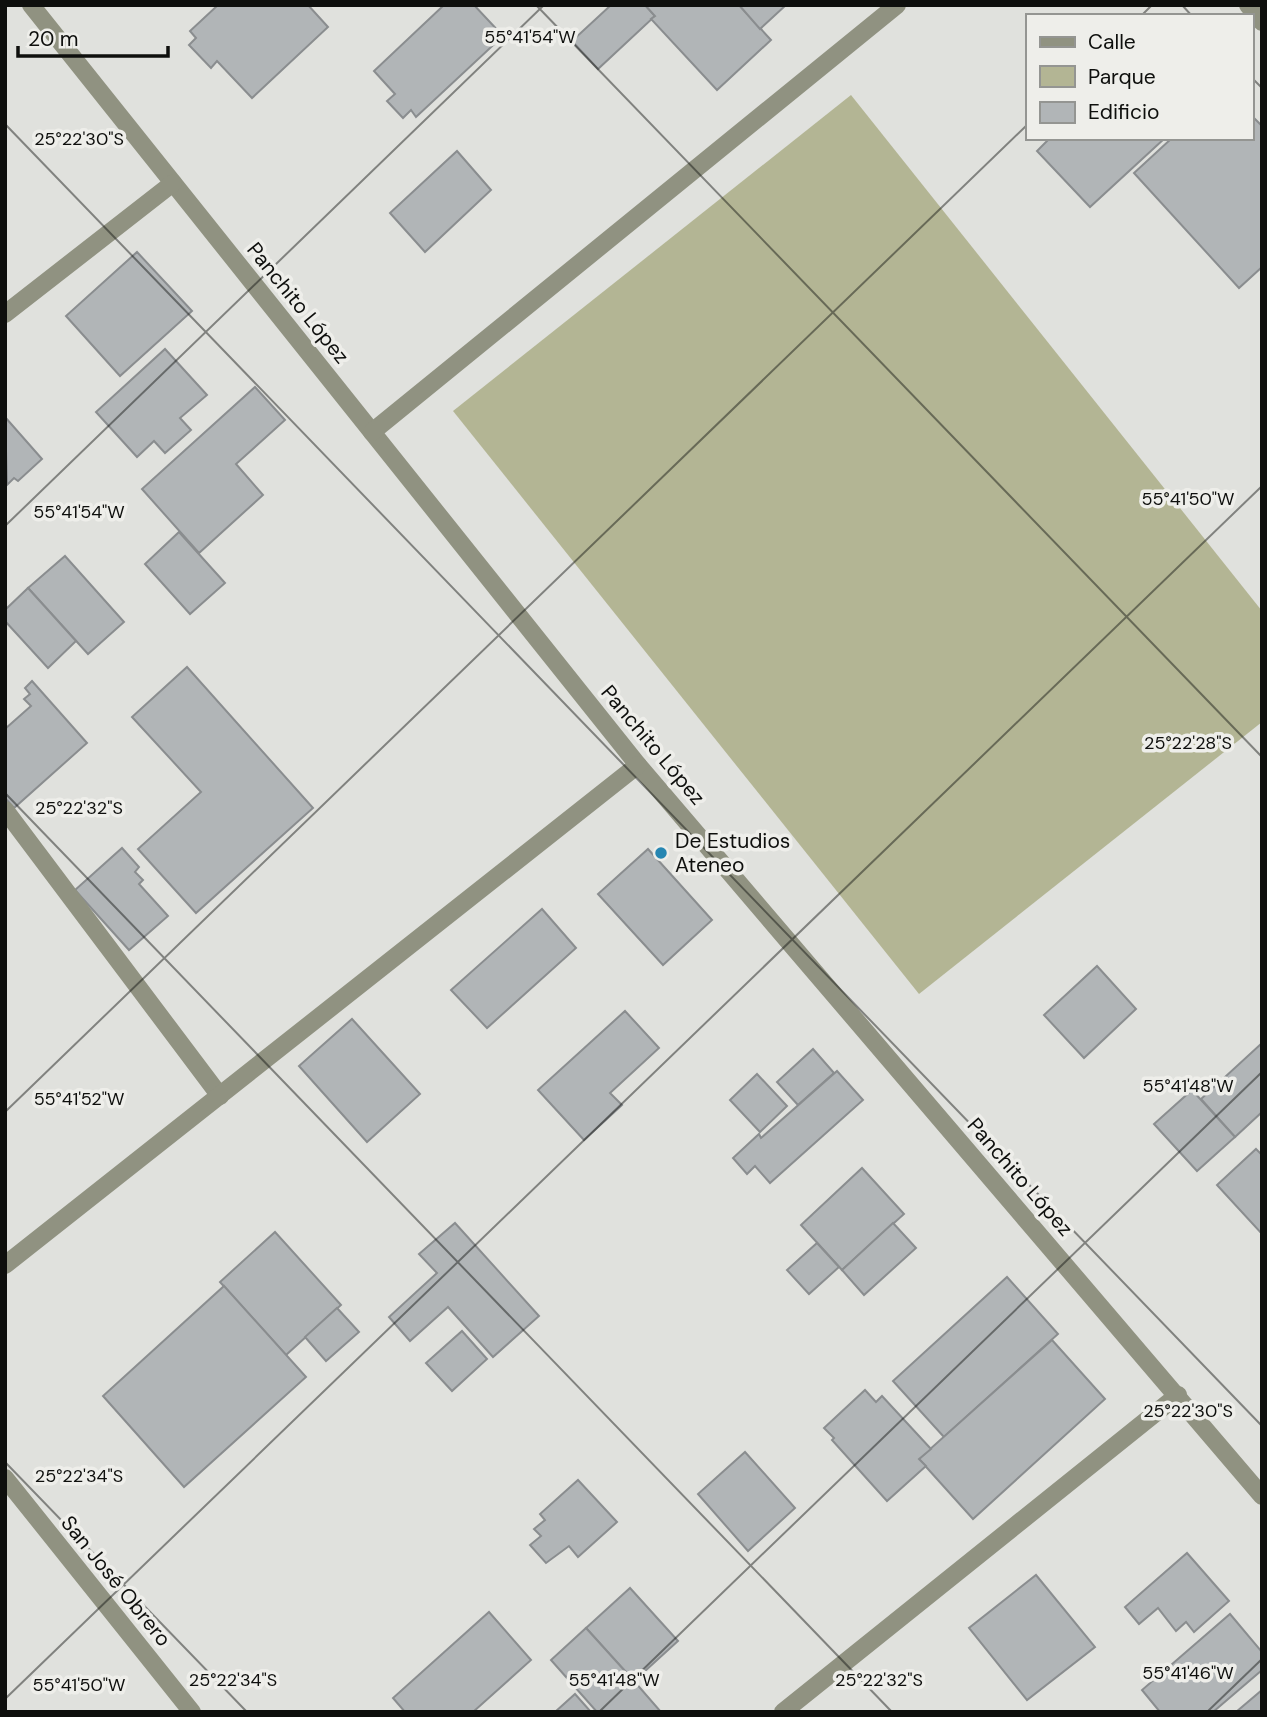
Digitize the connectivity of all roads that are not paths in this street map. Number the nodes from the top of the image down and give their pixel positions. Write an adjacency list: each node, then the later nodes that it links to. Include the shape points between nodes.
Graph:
1 (31, 5): 5 (street, Panchito López)
2 (897, 5): 7 (street)
3 (1248, 5): 4 (street)
4 (1262, 22)
5 (173, 183): 6 (street); 7 (street, Panchito López)
6 (5, 314)
7 (372, 432): 8 (street, Panchito López)
8 (638, 765): 10 (street); 12 (street, Panchito López)
9 (5, 810): 10 (street)
10 (220, 1096): 11 (street)
11 (5, 1265)
12 (1178, 1395): 14 (street, Panchito López); 16 (street)
13 (5, 1478): 15 (street, San José Obrero)
14 (1262, 1496)
15 (192, 1712)
16 (783, 1712)

